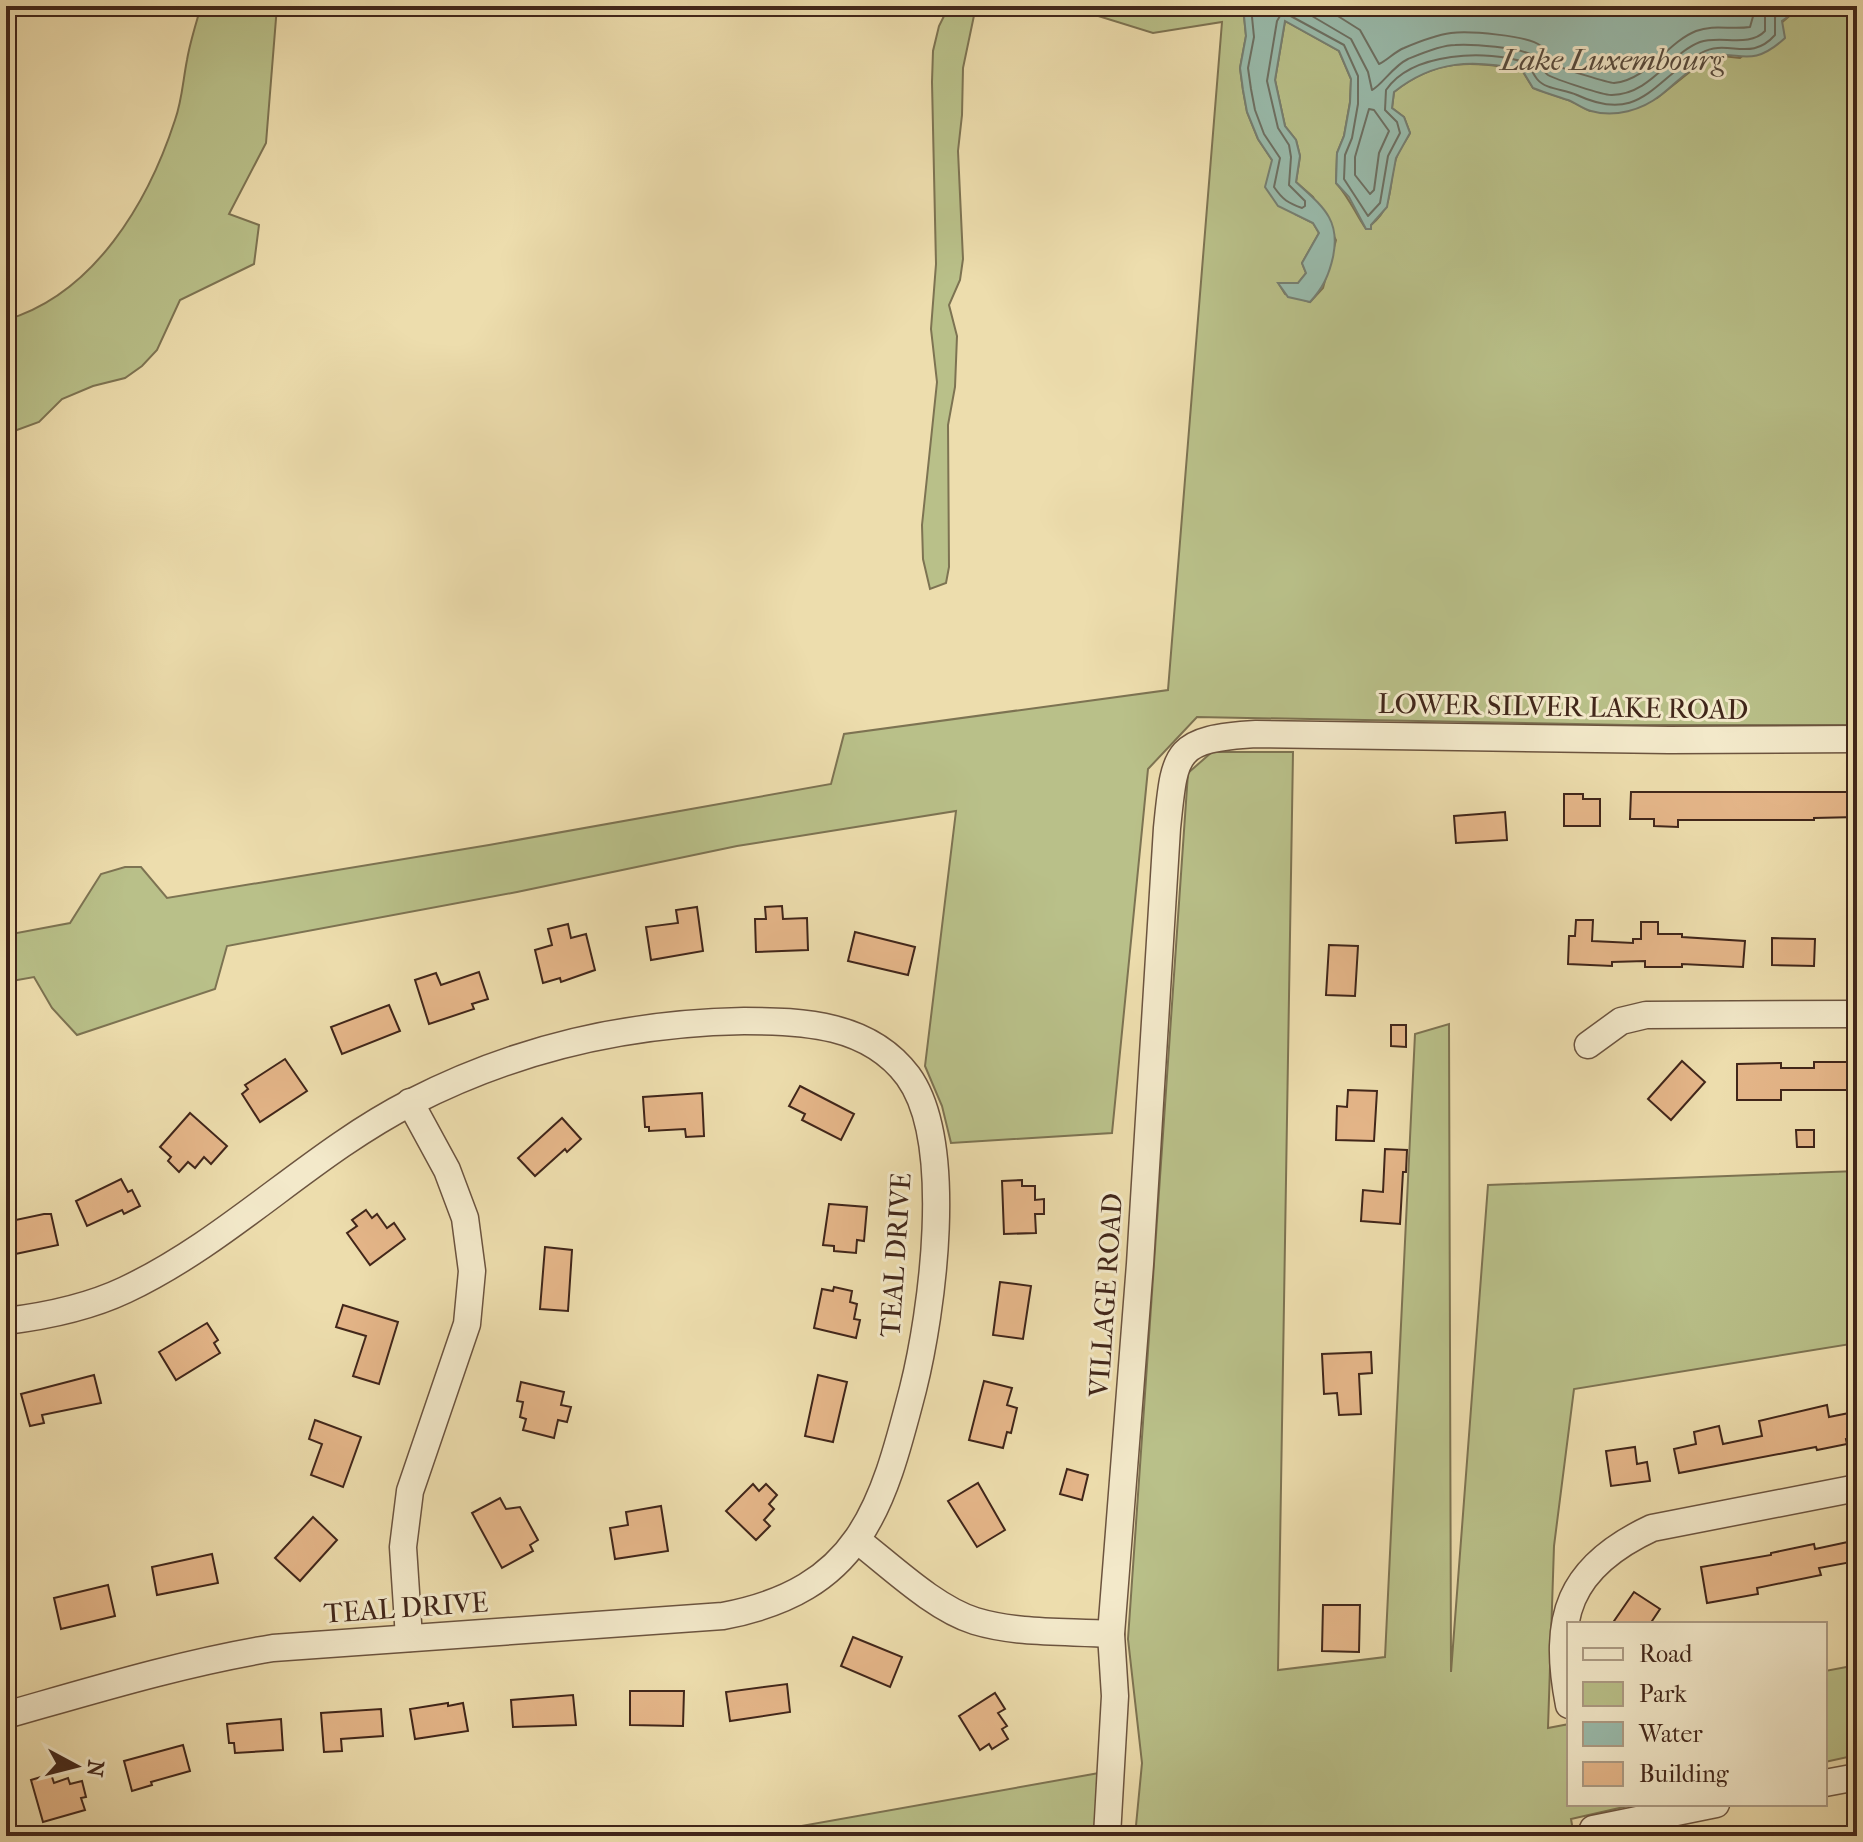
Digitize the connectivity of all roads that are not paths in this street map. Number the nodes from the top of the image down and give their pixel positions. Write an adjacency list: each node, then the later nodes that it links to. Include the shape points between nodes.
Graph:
1 (1857, 739): 2 (street, LOWER SILVER LAKE ROAD, via 1267,735 1207,739)
2 (1178, 760): 9 (street, VILLAGE ROAD, via 1167,828)
3 (1857, 1014): 4 (street, via 1646,1015 1621,1021)
4 (1588, 1045)
5 (410, 1102): 6 (street, TEAL DRIVE, via 155,1275 76,1308); 8 (street, TEAL DRIVE, via 526,1055 576,1041 707,1022 836,1028 879,1047 900,1066 923,1104 934,1153 933,1256 925,1327 901,1436 879,1502); 10 (street, via 447,1170 465,1218 472,1271 467,1324 410,1491 403,1547)
6 (6, 1321)
7 (1857, 1488): 11 (street, via 1652,1528 1626,1540 1589,1573 1566,1613 1562,1637)
8 (857, 1540): 9 (street, via 934,1599 976,1621); 10 (street, TEAL DRIVE, via 806,1586 749,1611)
9 (1111, 1634): 17 (street, VILLAGE ROAD, via 1115,1696)
10 (409, 1638): 12 (street, TEAL DRIVE, via 217,1657)
11 (1567, 1694)
12 (6, 1715)
13 (1857, 1777): 14 (street)
14 (1827, 1783)
15 (1703, 1806): 16 (street)
16 (1592, 1823)
17 (1107, 1836)

